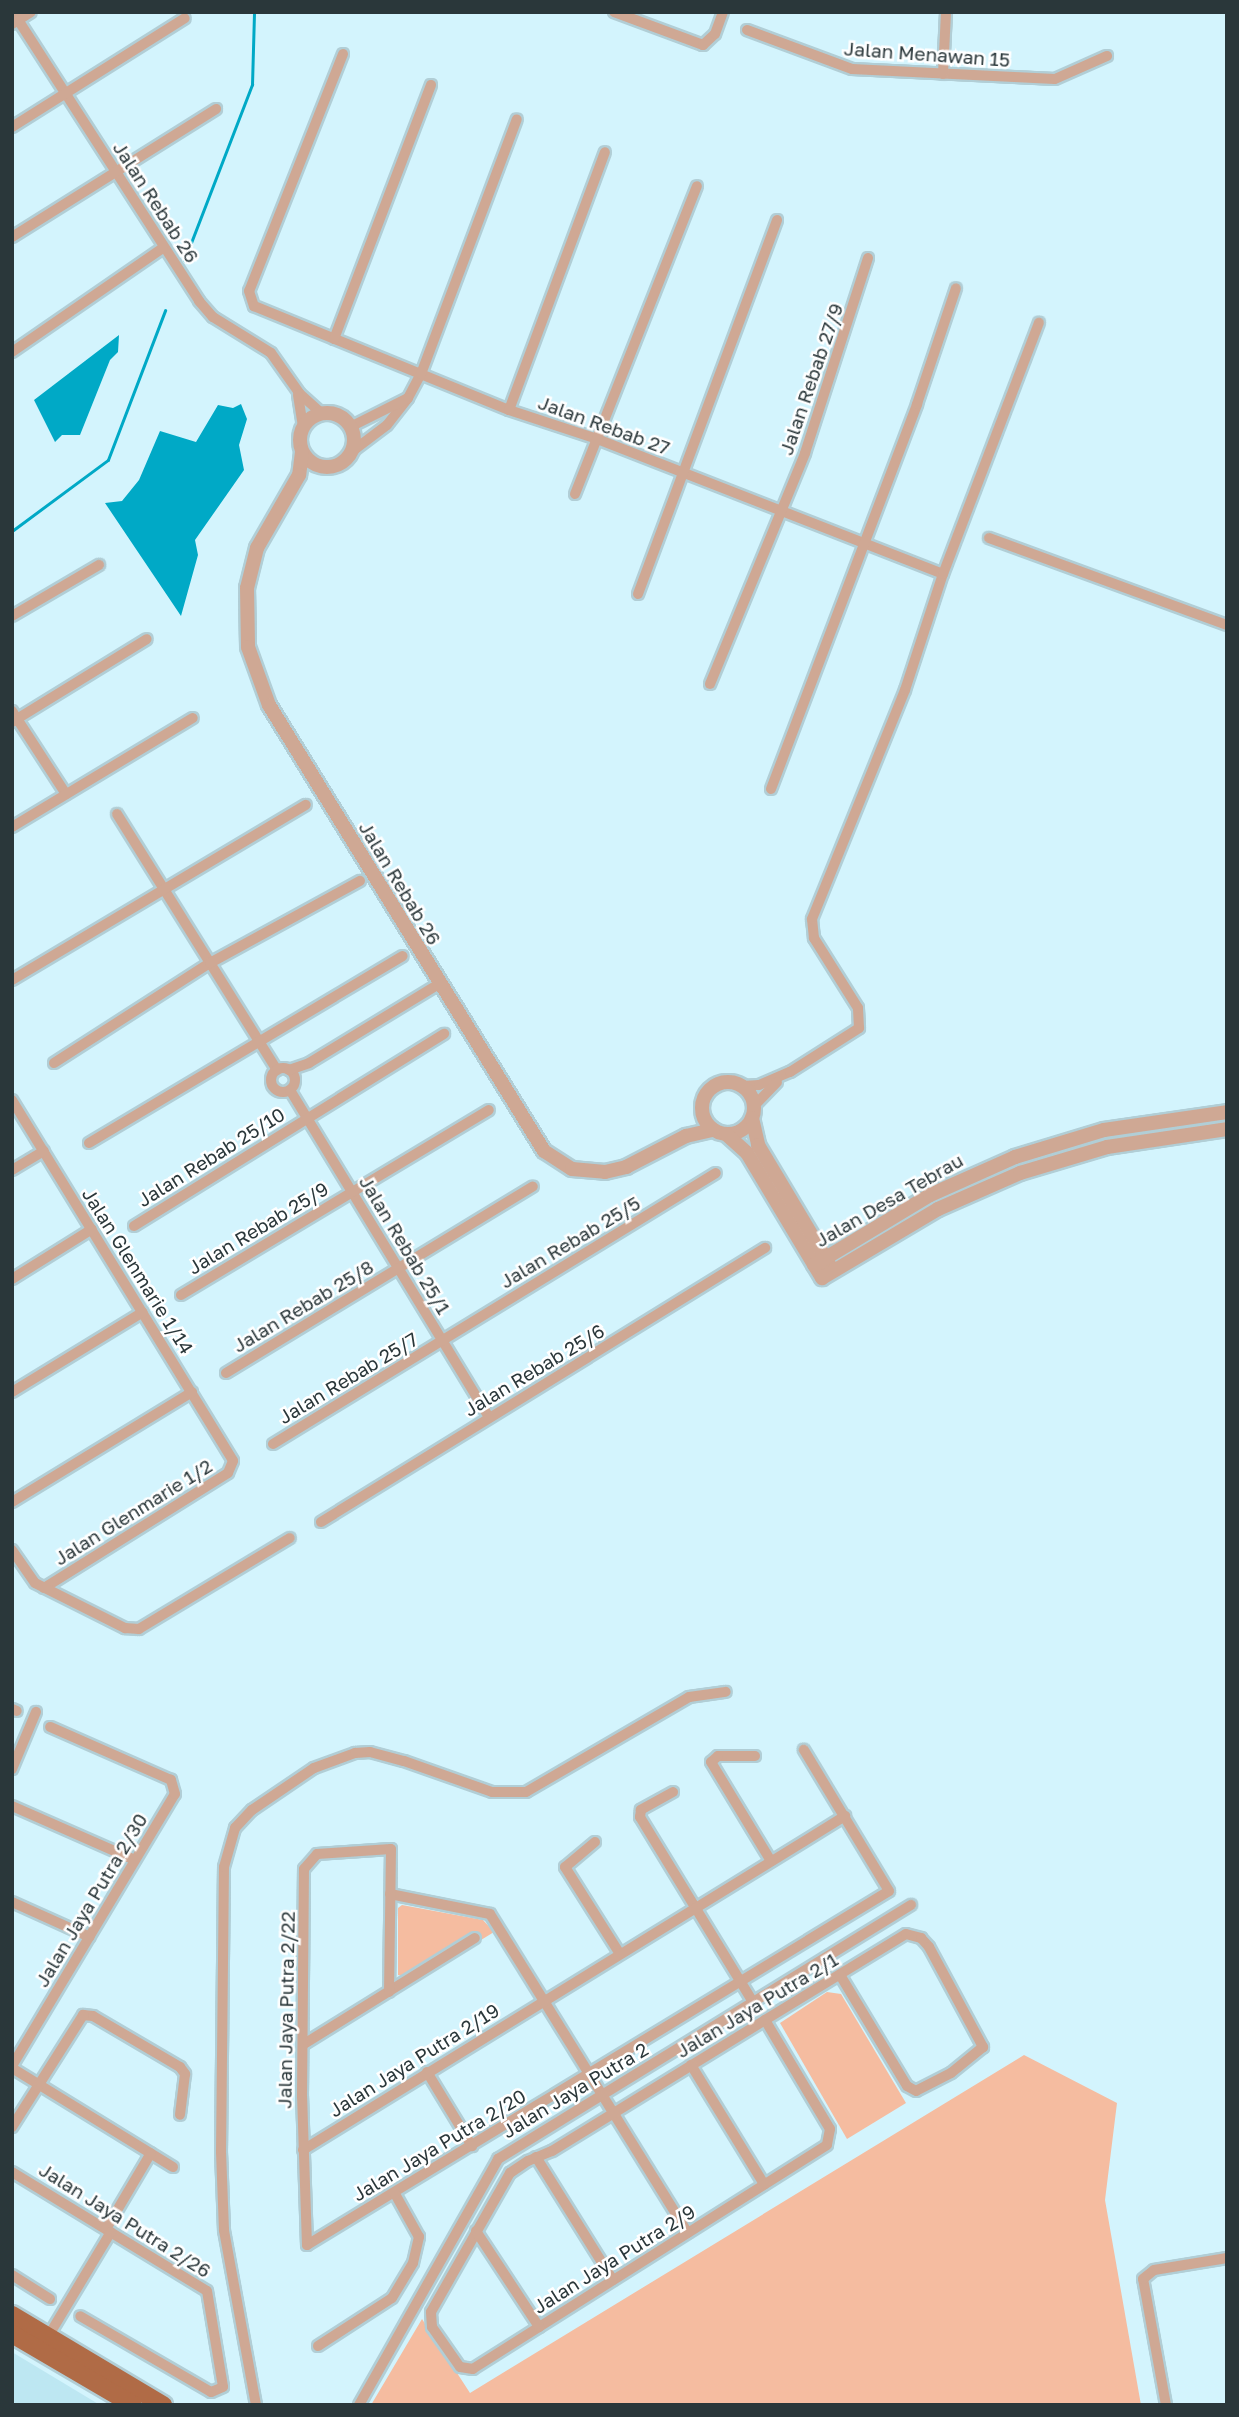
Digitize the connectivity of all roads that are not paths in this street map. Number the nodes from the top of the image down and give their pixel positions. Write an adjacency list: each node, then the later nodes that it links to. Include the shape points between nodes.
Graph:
1 (31, 12): 6 (street)
2 (614, 12): 3 (street, via 703,45 715,34)
3 (723, 12)
4 (946, 12): 10 (street)
5 (185, 18): 12 (street)
6 (14, 19): 12 (street, Jalan Rebab 26)
7 (747, 30): 10 (street, Jalan Menawan 15, via 836,66)
8 (343, 54): 25 (street, Jalan Rebab 27, via 249,291 254,306)
9 (1107, 56): 10 (street, Jalan Menawan 15, via 1055,79)
10 (943, 74)
11 (431, 85): 25 (street)
12 (64, 94): 15 (street); 17 (street, Jalan Rebab 26)
13 (216, 109): 17 (street)
14 (517, 119): 27 (street)
15 (12, 127)
16 (606, 152): 30 (street)
17 (113, 172): 20 (street); 21 (street, Jalan Rebab 26)
18 (697, 186): 34 (street)
19 (777, 220): 38 (street)
20 (12, 237)
21 (163, 248): 26 (street); 28 (street, Jalan Rebab 26, via 206,310 271,353)
22 (868, 258): 41 (street, Jalan Rebab 27/9, via 834,372)
23 (956, 288): 43 (street)
24 (1039, 323): 45 (street)
25 (334, 339): 27 (street, Jalan Rebab 27)
26 (12, 352)
27 (421, 374): 29 (street); 30 (street, Jalan Rebab 27)
28 (294, 386): 31 (street); 33 (street)
29 (408, 398): 32 (street); 36 (street, via 387,425)
30 (509, 410): 34 (street, Jalan Rebab 27)
31 (322, 414): 32 (street, via 339,416); 33 (street)
32 (350, 427): 36 (street)
33 (303, 428): 35 (street)
34 (597, 439): 38 (street, Jalan Rebab 27); 39 (street)
35 (302, 452): 37 (street); 40 (street, via 299,475)
36 (350, 453): 37 (street, via 338,464)
37 (321, 467): 40 (street)
38 (685, 473): 41 (street, Jalan Rebab 27); 46 (street)
39 (575, 494)
40 (287, 498): 63 (street, Jalan Rebab 26, via 257,548 249,578 246,630 253,668 269,705)
41 (782, 510): 43 (street, Jalan Rebab 27); 50 (street, Jalan Rebab 27/9)
42 (989, 538): 48 (street)
43 (864, 546): 45 (street, Jalan Rebab 27); 53 (street)
44 (99, 565): 47 (street)
45 (943, 574): 67 (street, via 905,690 810,926 858,1008 860,1023 850,1038)
46 (638, 594)
47 (12, 616)
48 (1227, 625)
49 (147, 639): 51 (street)
50 (710, 684)
51 (14, 718): 54 (street)
52 (193, 718): 54 (street)
53 (771, 789)
54 (66, 794): 57 (street)
55 (306, 805): 59 (street)
56 (117, 814): 59 (street, Jalan Rebab 25/1)
57 (12, 827)
58 (360, 881): 61 (street)
59 (163, 888): 61 (street, Jalan Rebab 25/1); 62 (street)
60 (403, 956): 65 (street)
61 (210, 964): 65 (street, Jalan Rebab 25/1); 66 (street)
62 (12, 980)
63 (439, 984): 68 (street); 79 (street, Jalan Rebab 26, via 537,1141 553,1159 572,1169 605,1172 626,1167)
64 (444, 1034): 75 (street, Jalan Rebab 25/10)
65 (257, 1039): 68 (street, Jalan Rebab 25/1); 78 (street)
66 (54, 1063)
67 (790, 1072): 69 (street, via 759,1085); 73 (street)
68 (288, 1077): 75 (street, Jalan Rebab 25/1)
69 (743, 1086): 72 (street, via 726,1082 714,1086 706,1094); 73 (street)
70 (12, 1100): 80 (street, Jalan Glenmarie 1/14)
71 (489, 1110): 84 (street, Jalan Rebab 25/9)
72 (702, 1111): 77 (street); 79 (street, Jalan Rebab 26)
73 (753, 1112): 77 (street, via 739,1132); 87 (street, via 758,1145)
74 (1227, 1112): 88 (street, Jalan Desa Tebrau, via 1152,1121 1048,1145 941,1189)
75 (307, 1117): 84 (street, Jalan Rebab 25/1); 85 (street, Jalan Rebab 25/10)
76 (1227, 1129): 91 (street, Jalan Desa Tebrau, via 1107,1147 1020,1173)
77 (720, 1132): 79 (street, Jalan Rebab 26); 91 (street, via 747,1153)
78 (89, 1143)
79 (670, 1143)
80 (44, 1151): 81 (street); 86 (street, Jalan Glenmarie 1/14)
81 (12, 1170)
82 (716, 1173): 95 (street, Jalan Rebab 25/5)
83 (533, 1186): 90 (street, Jalan Rebab 25/8)
84 (353, 1191): 90 (street, Jalan Rebab 25/1); 93 (street, Jalan Rebab 25/9)
85 (134, 1226)
86 (92, 1229): 92 (street); 94 (street, Jalan Glenmarie 1/14)
87 (811, 1234): 88 (street, via 829,1242); 91 (street)
88 (858, 1238): 91 (street, Jalan Desa Tebrau)
89 (765, 1248): 99 (street, Jalan Rebab 25/6)
90 (399, 1268): 95 (street, Jalan Rebab 25/1); 96 (street, Jalan Rebab 25/8)
91 (824, 1268)
92 (12, 1279)
93 (181, 1296)
94 (143, 1312): 97 (street); 98 (street, Jalan Glenmarie 1/14)
95 (442, 1341): 99 (street, Jalan Rebab 25/1); 100 (street, Jalan Rebab 25/7)
96 (226, 1373)
97 (12, 1392)
98 (192, 1392): 101 (street, Jalan Glenmarie 1/14); 102 (street)
99 (489, 1417): 103 (street, Jalan Rebab 25/6)
100 (273, 1444)
101 (233, 1461): 106 (street, Jalan Glenmarie 1/2, via 228,1473)
102 (12, 1502)
103 (321, 1522)
104 (290, 1538): 106 (street, via 151,1626 132,1629)
105 (12, 1550): 106 (street, via 35,1583)
106 (44, 1588)
107 (726, 1692): 168 (street, via 689,1697 526,1792 492,1792 404,1761 355,1753 314,1768 252,1810 235,1828 224,1867 221,2152 224,2230)
108 (36, 1712): 112 (street)
109 (50, 1727): 117 (street, Jalan Jaya Putra 2/30, via 176,1786)
110 (804, 1750): 115 (street)
111 (755, 1756): 118 (street, via 718,1756 711,1762)
112 (12, 1769)
113 (673, 1792): 122 (street, via 641,1810 640,1817)
114 (12, 1806): 117 (street)
115 (845, 1816): 118 (street, Jalan Jaya Putra 2/19); 127 (street, Jalan Jaya Putra 2/20, via 889,1885 884,1896)
116 (595, 1842): 125 (street, via 567,1860 565,1867)
117 (135, 1860): 123 (street, Jalan Jaya Putra 2/30)
118 (771, 1861): 122 (street, Jalan Jaya Putra 2/19)
119 (390, 1894): 128 (street); 129 (street, via 490,1914); 132 (street, Jalan Jaya Putra 2/22, via 391,1849 317,1854 304,1869)
120 (12, 1902): 123 (street)
121 (911, 1905): 130 (street, Jalan Jaya Putra 2)
122 (695, 1907): 125 (street, Jalan Jaya Putra 2/19); 127 (street)
123 (90, 1937): 134 (street, Jalan Jaya Putra 2/30)
124 (475, 1938): 128 (street)
125 (620, 1954): 129 (street, Jalan Jaya Putra 2/19)
126 (840, 1975): 126 (street, Jalan Jaya Putra 2/1, via 906,1934 921,1938 983,2047 922,2090 907,2086); 131 (street, Jalan Jaya Putra 2/1)
127 (741, 1982): 130 (street); 136 (street, Jalan Jaya Putra 2/20)
128 (389, 1992): 132 (street)
129 (544, 2001): 135 (street, Jalan Jaya Putra 2/19); 136 (street)
130 (753, 2002): 138 (street, Jalan Jaya Putra 2)
131 (765, 2020): 133 (street, Jalan Jaya Putra 2/1); 148 (street, Jalan Jaya Putra 2/9, via 830,2129 830,2137 827,2145)
132 (304, 2044): 143 (street, Jalan Jaya Putra 2/22)
133 (691, 2065): 139 (street, Jalan Jaya Putra 2/1); 148 (street)
134 (12, 2067): 137 (street)
135 (428, 2072): 142 (street); 143 (street, Jalan Jaya Putra 2/19)
136 (589, 2074): 138 (street); 142 (street, Jalan Jaya Putra 2/20)
137 (38, 2084): 140 (street, via 79,2017 88,2015 180,2067 185,2074); 141 (street); 144 (street)
138 (601, 2095): 139 (street); 169 (street, Jalan Jaya Putra 2, via 498,2159)
139 (613, 2113): 145 (street, Jalan Jaya Putra 2/1); 152 (street)
140 (180, 2115)
141 (12, 2127)
142 (472, 2146): 149 (street, Jalan Jaya Putra 2/20)
143 (303, 2150): 153 (street, Jalan Jaya Putra 2/22)
144 (151, 2153): 146 (street); 150 (street)
145 (536, 2158): 151 (street, Jalan Jaya Putra 2/1, via 510,2173); 156 (street)
146 (173, 2166)
147 (12, 2172): 150 (street, Jalan Jaya Putra 2/26)
148 (764, 2184): 152 (street, Jalan Jaya Putra 2/9)
149 (394, 2192): 153 (street, Jalan Jaya Putra 2/20); 164 (street, via 419,2237 412,2263 392,2298)
150 (108, 2230): 159 (street, Jalan Jaya Putra 2/26, via 207,2291 223,2387 211,2392); 163 (street)
151 (476, 2231): 160 (street, Jalan Jaya Putra 2/1); 161 (street)
152 (688, 2233): 156 (street, Jalan Jaya Putra 2/9)
153 (307, 2245)
154 (1227, 2258): 170 (street, via 1145,2275 1142,2283)
155 (12, 2274): 157 (street)
156 (613, 2280): 161 (street, Jalan Jaya Putra 2/9)
157 (50, 2299)
158 (12, 2315): 163 (main road)
159 (80, 2316)
160 (429, 2320): 161 (street, Jalan Jaya Putra 2/9, via 465,2370)
161 (539, 2328)
162 (12, 2334): 165 (main road)
163 (47, 2335): 165 (street); 167 (main road)
164 (318, 2346)
165 (58, 2361): 166 (main road)
166 (132, 2405)
167 (163, 2405)
168 (256, 2405)
169 (359, 2405)
170 (1166, 2405)

